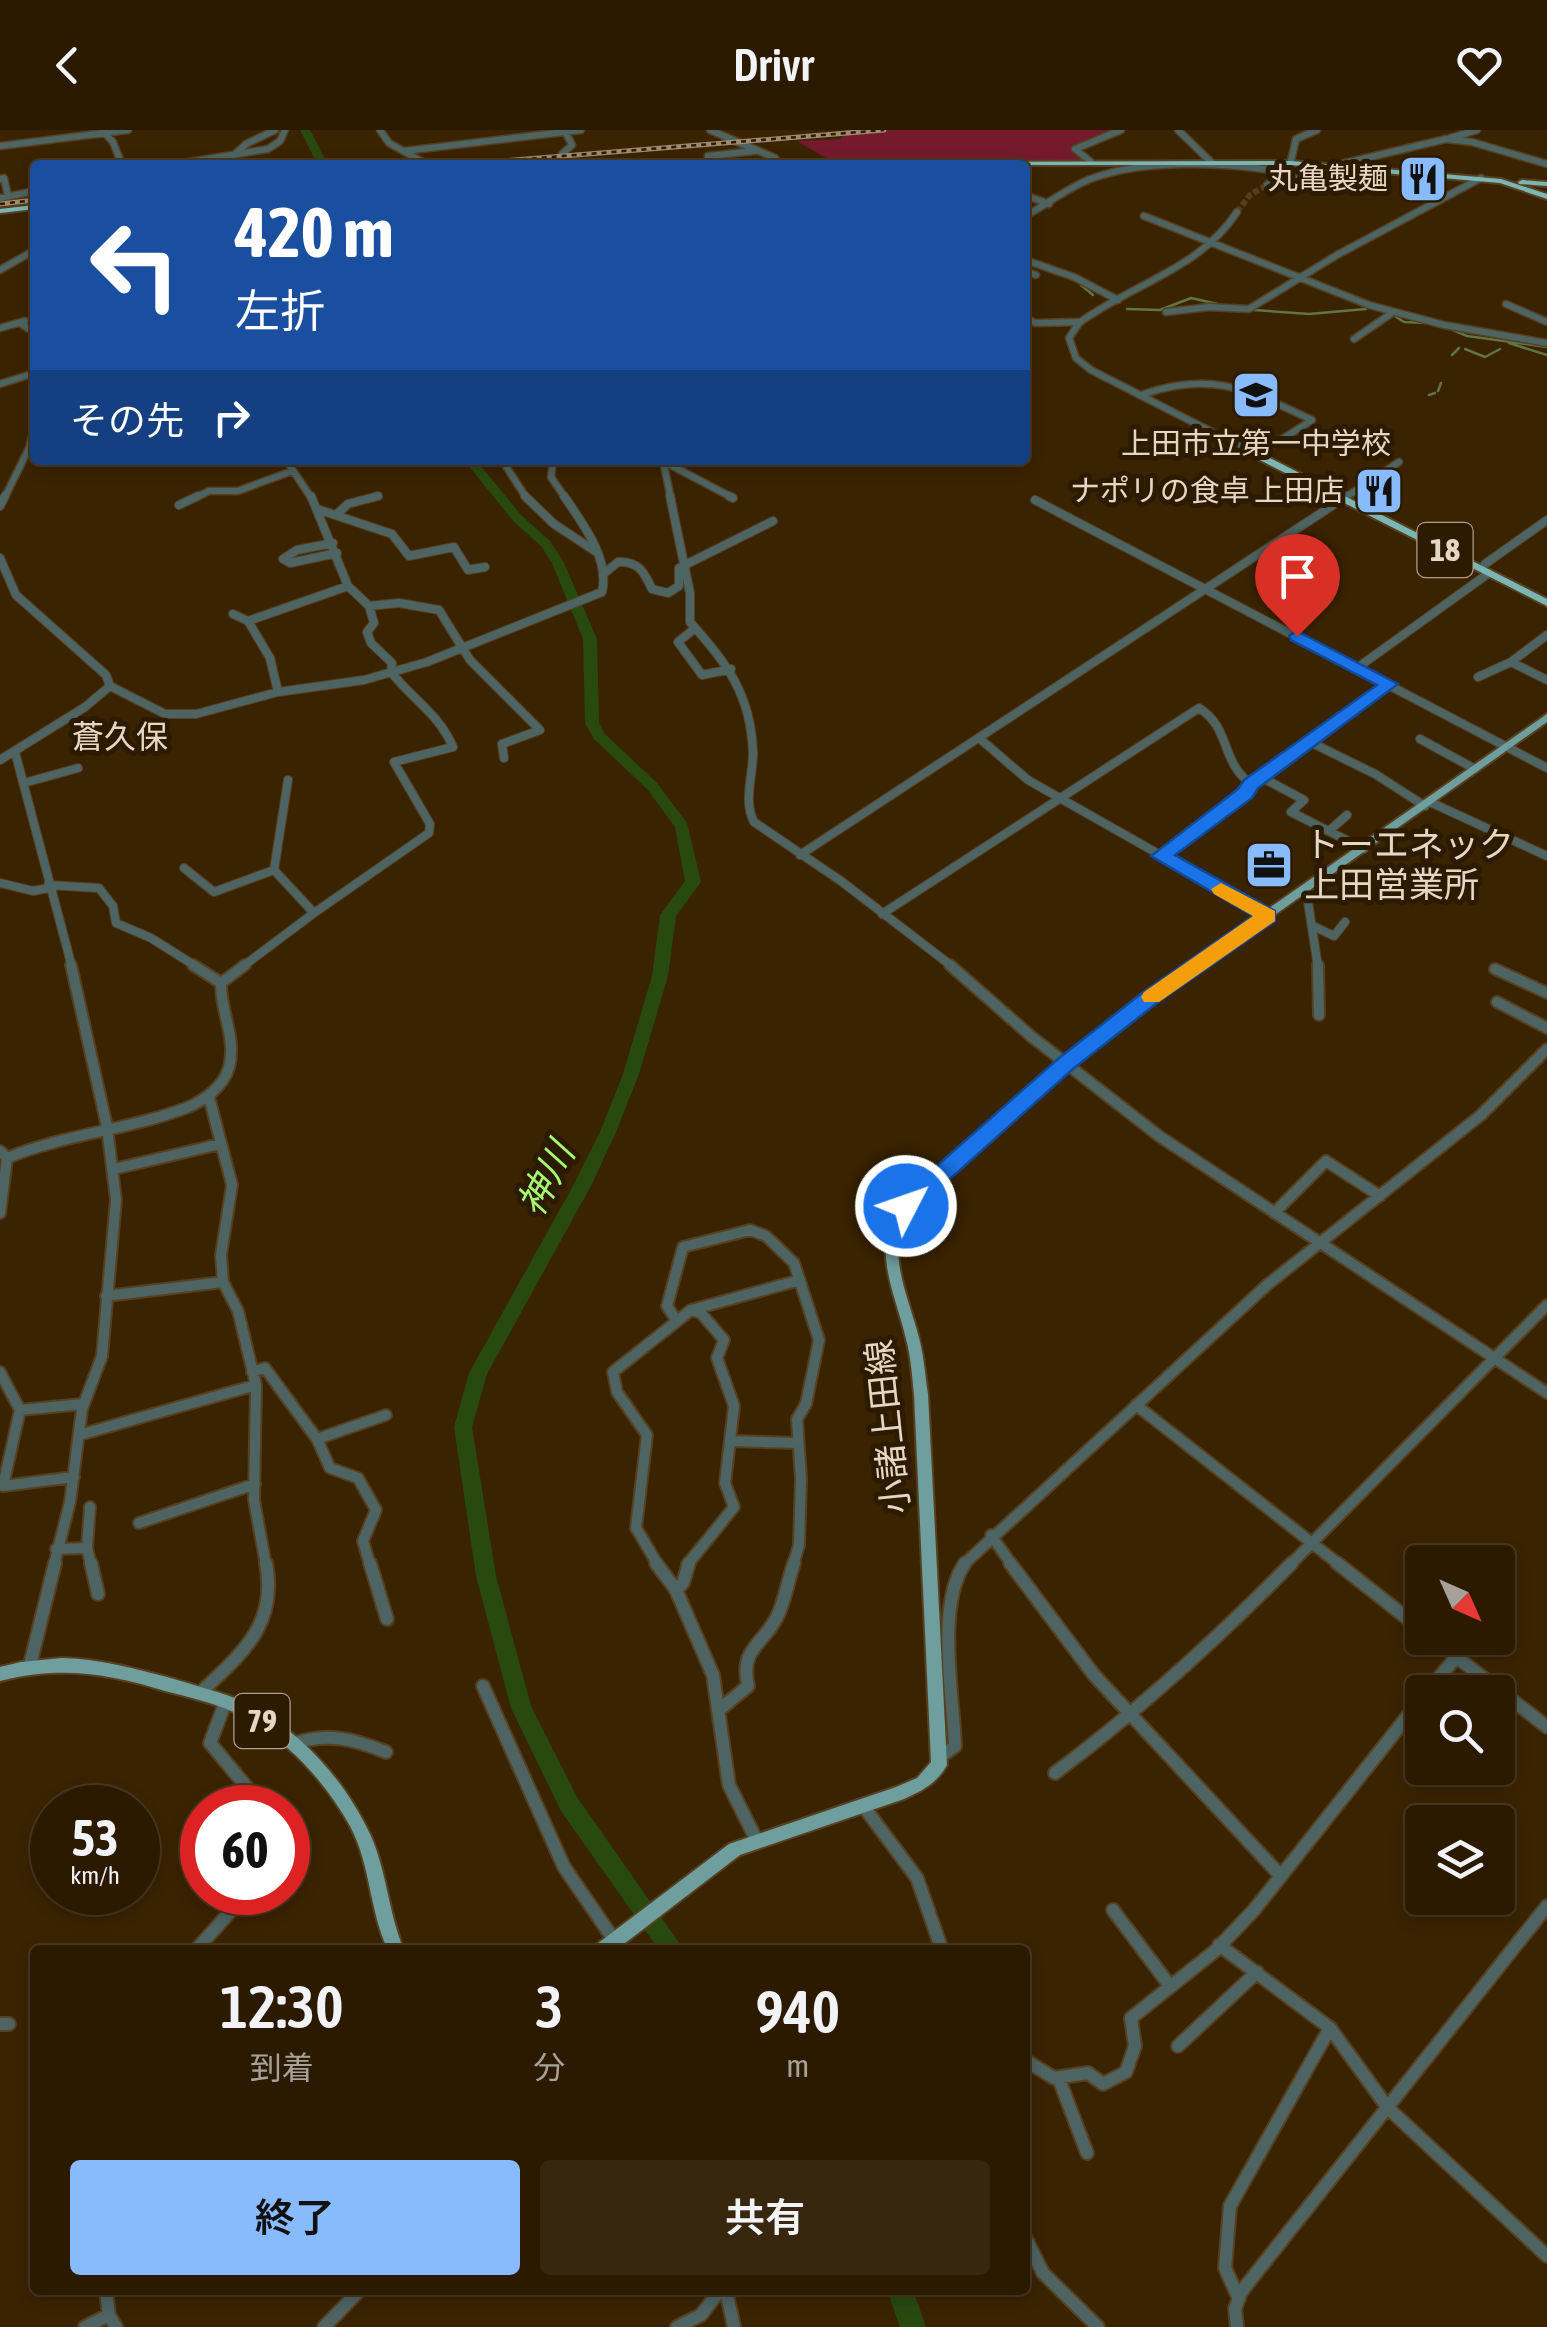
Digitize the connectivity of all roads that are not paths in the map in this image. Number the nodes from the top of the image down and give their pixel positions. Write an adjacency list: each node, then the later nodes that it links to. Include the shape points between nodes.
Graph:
1 (128, 130): 12 (street)
2 (275, 130): 21 (street)
3 (285, 130): 19 (street, via 273,146)
4 (380, 130): 17 (street)
5 (581, 130): 11 (street)
6 (710, 130): 18 (street)
7 (1121, 130): 29 (street, via 1075,150)
8 (1178, 130): 30 (street)
9 (1317, 130): 32 (street, via 1296,139)
10 (1478, 130): 15 (street)
11 (565, 131): 13 (street); 20 (street, via 572,145)
12 (102, 132): 16 (street); 22 (street)
13 (550, 132): 14 (street)
14 (527, 133): 17 (street)
15 (1446, 139): 33 (street); 34 (street)
16 (0, 146)
17 (404, 151): 26 (street)
18 (755, 151): 27 (street, via 715,153); 28 (street)
19 (256, 152): 21 (street); 25 (street)
20 (562, 154)
21 (231, 156): 23 (street); 24 (street)
22 (120, 160)
23 (204, 160)
24 (225, 160)
25 (257, 160)
26 (419, 160)
27 (705, 160)
28 (773, 160)
29 (1091, 162): 30 (highway); 31 (highway)
30 (1212, 162): 32 (highway)
31 (1030, 163)
32 (1291, 163): 34 (highway); 39 (street)
33 (1547, 164)
34 (1340, 165): 35 (highway); 44 (street, bridge, via 1294,175 1238,167 1110,174)
35 (1481, 178): 37 (highway); 56 (street)
36 (0, 179): 41 (street)
37 (1501, 181): 38 (highway); 43 (highway)
38 (1547, 184)
39 (1267, 185)
40 (30, 192): 41 (street)
41 (4, 197)
42 (1030, 197): 44 (street)
43 (1547, 197)
44 (1049, 204): 48 (street)
45 (30, 207): 46 (highway)
46 (0, 210)
47 (1237, 212): 50 (street)
48 (1030, 214)
49 (1144, 216): 50 (street)
50 (1213, 243): 56 (street); 57 (street)
51 (30, 253): 53 (street)
52 (1030, 262): 57 (street)
53 (0, 270)
54 (1030, 273): 55 (street)
55 (1036, 275)
56 (1303, 276): 59 (street, via 1250,309); 60 (street)
57 (1118, 300): 64 (street)
58 (1506, 304): 65 (street)
59 (1166, 312)
60 (1392, 313): 68 (street); 69 (street)
61 (30, 319): 63 (street)
62 (1030, 320): 64 (street)
63 (24, 321): 66 (street); 67 (street)
64 (1078, 322): 72 (street, via 1069,338 1076,358)
65 (1547, 322)
66 (0, 328)
67 (30, 329)
68 (1354, 338)
69 (1547, 343)
70 (30, 375): 71 (street)
71 (0, 384)
72 (1141, 396): 74 (street); 74 (street, via 1173,382 1218,380 1312,420)
73 (30, 444): 87 (street)
74 (1256, 455): 84 (highway, 18)
75 (1399, 462): 84 (street)
76 (289, 465): 81 (street)
77 (505, 465): 93 (street, via 553,525)
78 (552, 465): 93 (street, via 550,477)
79 (664, 465): 96 (street)
80 (671, 465): 83 (street)
81 (292, 470): 86 (street); 88 (street)
82 (378, 496): 89 (street, via 348,504)
83 (733, 498)
84 (1344, 498): 98 (highway, 18); 101 (street)
85 (1035, 500): 101 (street)
86 (179, 505)
87 (0, 506)
88 (317, 509): 89 (street); 92 (street)
89 (336, 515): 97 (street, via 392,534 409,556 454,547 468,570)
90 (1547, 520): 98 (street)
91 (774, 521): 96 (street)
92 (333, 543): 94 (street); 94 (street, via 283,559 290,564)
93 (595, 551): 99 (street)
94 (337, 553): 100 (street)
95 (0, 558): 117 (street, via 16,595 106,675)
96 (684, 566): 99 (street, via 678,569 679,586 668,593 652,589 635,562 618,562); 107 (street)
97 (485, 567)
98 (1487, 568): 102 (highway, 18); 103 (highway, 18); 111 (street)
99 (606, 572): 109 (street, via 598,594)
100 (348, 586): 104 (street); 106 (street)
101 (1207, 589): 111 (street); 120 (street)
102 (1547, 594)
103 (1547, 603)
104 (370, 606): 109 (street, via 437,608); 113 (street, via 374,623 366,632 392,663)
105 (233, 614): 106 (street)
106 (248, 621): 118 (street, via 270,658)
107 (694, 630): 112 (street); 112 (street, via 678,642 702,675)
108 (1547, 635): 110 (street)
109 (462, 650): 113 (street); 125 (street, via 478,674 540,730 502,744)
110 (1511, 662): 114 (street); 115 (street)
111 (1358, 668): 116 (street)
112 (731, 670): 139 (street, via 754,746 748,811 760,828)
113 (391, 672): 118 (street); 147 (street, via 446,728 453,747 394,762 431,828)
114 (1478, 677)
115 (1547, 680)
116 (1390, 684): 122 (street); 123 (street)
117 (110, 686): 118 (street, via 174,716); 124 (street)
118 (278, 692)
119 (1547, 717): 123 (main road, 小諸上田線)
120 (979, 738): 134 (street, via 1018,774); 139 (street)
121 (1420, 739): 129 (street)
122 (1310, 742): 130 (street); 135 (street)
123 (1506, 745): 128 (street); 129 (main road, 小諸上田線)
124 (15, 752): 126 (street); 132 (street)
125 (504, 758)
126 (0, 760)
127 (78, 768): 132 (street)
128 (1547, 768)
129 (1475, 769): 135 (main road, 小諸上田線)
130 (1261, 776): 133 (street); 137 (street, via 1304,800 1291,812)
131 (288, 780): 143 (street)
132 (24, 783): 145 (street)
133 (1250, 784): 134 (street, via 1230,766 1224,738 1199,708); 140 (street)
134 (1060, 798): 140 (street); 148 (street)
135 (1428, 804): 138 (main road, 小諸上田線); 141 (street)
136 (1346, 815): 137 (street)
137 (1328, 831): 138 (street)
138 (1364, 849): 146 (main road, 小諸上田線)
139 (800, 855): 148 (street)
140 (1161, 856): 149 (street)
141 (1547, 856)
142 (184, 868): 143 (street, via 214,892)
143 (274, 870): 147 (street)
144 (0, 884): 145 (street, via 33,891)
145 (49, 886): 153 (street, via 99,888 114,906 116,923); 161 (street)
146 (1306, 889): 149 (main road, 小諸上田線); 151 (street)
147 (314, 913): 153 (street)
148 (882, 914): 159 (street)
149 (1268, 916): 159 (main road, 小諸上田線)
150 (1345, 922): 151 (street, via 1334,936)
151 (1312, 926): 156 (street, via 1322,979)
152 (1496, 969): 154 (street)
153 (221, 982): 160 (street, via 231,1051 228,1077)
154 (1547, 994)
155 (1497, 1002): 157 (street)
156 (1319, 1015)
157 (1547, 1028)
158 (1547, 1048): 165 (street, via 1480,1115)
159 (1066, 1064): 167 (street); 212 (main road, 小諸上田線, via 906,1206 890,1236 920,1394)
160 (209, 1097): 161 (street); 162 (street)
161 (108, 1127): 163 (street); 164 (street)
162 (220, 1144): 164 (street); 170 (street, via 232,1185)
163 (4, 1155): 166 (street)
164 (114, 1169): 171 (street)
165 (1380, 1196): 167 (street, via 1326,1162); 168 (street)
166 (0, 1213)
167 (1274, 1213): 168 (street)
168 (1319, 1245): 175 (street); 180 (street)
169 (800, 1280): 173 (street); 174 (street, via 794,1263 750,1230 683,1247 667,1306); 186 (street, via 819,1340 797,1419)
170 (223, 1282): 171 (street); 177 (street, via 238,1311)
171 (106, 1296): 179 (street, via 102,1356)
172 (1547, 1305): 175 (street)
173 (691, 1310): 174 (street); 185 (street, via 702,1313 724,1340 717,1358 732,1395)
174 (676, 1320): 195 (street, via 613,1372 617,1392 647,1435 636,1528)
175 (1495, 1359): 178 (street); 192 (street)
176 (0, 1372): 181 (street)
177 (254, 1378): 183 (street); 184 (street, via 265,1368); 188 (street)
178 (1547, 1393)
179 (84, 1404): 181 (street); 183 (street)
180 (1136, 1404): 191 (street); 192 (street)
181 (20, 1410): 187 (street, via 3,1486)
182 (386, 1415): 184 (street)
183 (79, 1435): 187 (street)
184 (317, 1439): 198 (street, via 330,1468 358,1478 376,1510 363,1542)
185 (732, 1441): 186 (street); 195 (street, via 725,1484 734,1508 695,1548)
186 (798, 1443): 206 (street, via 799,1545 791,1578 777,1617 748,1655 748,1686)
187 (74, 1477): 194 (street)
188 (254, 1484): 190 (street); 204 (street, via 270,1590 266,1609 248,1648)
189 (90, 1507): 193 (street)
190 (138, 1523)
191 (991, 1535): 207 (street, via 1060,1633); 212 (street, via 952,1580 954,1746)
192 (1312, 1545): 197 (street); 207 (street)
193 (87, 1548): 194 (street); 196 (street)
194 (56, 1549): 200 (street)
195 (676, 1590): 206 (street, via 713,1675)
196 (98, 1594)
197 (1405, 1617)
198 (387, 1619)
199 (1457, 1656): 202 (street); 209 (street)
200 (30, 1666): 201 (main road, 79); 204 (main road, 79, via 92,1664)
201 (0, 1674)
202 (1441, 1675)
203 (483, 1686): 223 (street, via 564,1867)
204 (199, 1694): 205 (main road, 79)
205 (226, 1702): 210 (main road, 79); 214 (street, via 210,1743)
206 (719, 1710): 216 (street, via 730,1785)
207 (1131, 1717): 213 (street); 217 (street)
208 (1405, 1719): 217 (street)
209 (1547, 1727)
210 (294, 1744): 211 (street, via 329,1735); 222 (main road, 79, via 365,1839)
211 (386, 1752)
212 (940, 1757): 215 (main road, via 922,1783)
213 (1055, 1773)
214 (245, 1785)
215 (864, 1807): 216 (main road); 224 (street, via 917,1878)
216 (756, 1839): 223 (main road, via 716,1861)
217 (1279, 1874): 225 (street)
218 (1547, 1906): 232 (street)
219 (1112, 1910): 227 (street)
220 (227, 1915): 221 (street)
221 (200, 1945)
222 (394, 1945)
223 (614, 1945)
224 (940, 1945)
225 (1220, 1945): 226 (street); 227 (street)
226 (1257, 1972): 228 (street); 229 (street)
227 (1170, 1986): 231 (street, via 1132,2018 1134,2046 1126,2072 1103,2084 1088,2073)
228 (1330, 2028): 232 (street); 240 (street, via 1230,2206 1227,2282)
229 (1178, 2046)
230 (1030, 2061): 231 (street)
231 (1059, 2079): 233 (street)
232 (1388, 2108): 235 (street); 240 (street)
233 (1088, 2153)
234 (1030, 2247): 246 (street, via 1043,2273)
235 (1547, 2256)
236 (107, 2295): 241 (street)
237 (355, 2295): 243 (street)
238 (719, 2295): 244 (street)
239 (724, 2295): 245 (street)
240 (1239, 2298): 247 (street)
241 (112, 2321): 242 (street)
242 (85, 2327)
243 (324, 2327)
244 (678, 2327)
245 (734, 2327)
246 (1098, 2327)
247 (1237, 2327)

